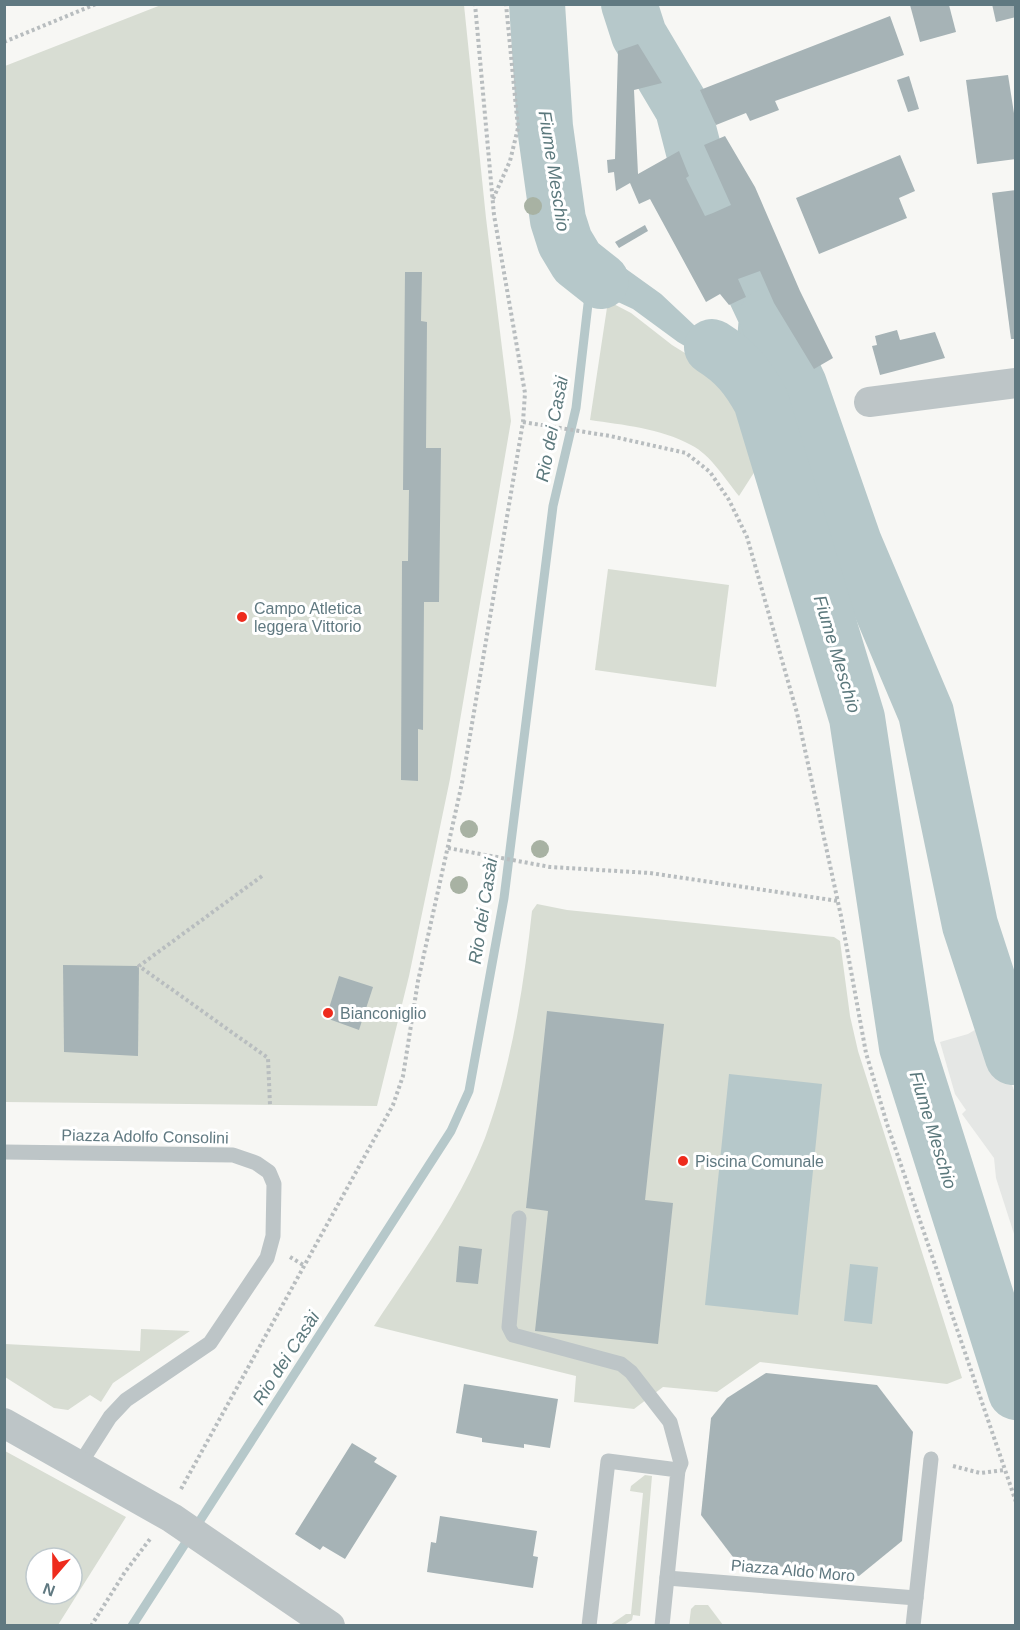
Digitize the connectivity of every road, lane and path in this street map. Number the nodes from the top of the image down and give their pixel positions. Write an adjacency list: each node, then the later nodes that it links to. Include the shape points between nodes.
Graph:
1 (96, 4): 4 (path)
2 (475, 4): 5 (path)
3 (506, 4): 5 (path, via 518,128 510,161)
4 (4, 42)
5 (492, 202): 8 (path, via 525,393)
6 (1016, 382): 7 (street)
7 (868, 402)
8 (523, 422): 9 (path); 11 (path, via 686,453 710,472 729,500 747,537 797,713)
9 (448, 848): 11 (path, via 550,867 650,873); 21 (path, via 418,981 403,1076 393,1105)
10 (262, 876): 12 (path, via 139,966 268,1058)
11 (838, 901): 19 (path, via 866,1053)
12 (270, 1105)
13 (4, 1152): 17 (lane, Piazza Adolfo Consolini, via 233,1155 269,1172 274,1184 273,1236 267,1258 220,1331 198,1353 126,1400)
14 (519, 1218): 18 (lane, via 509,1327 513,1335 609,1360 631,1372 670,1422 681,1463)
15 (4, 1423): 17 (street)
16 (931, 1460): 19 (path, via 980,1473); 23 (lane)
17 (80, 1464): 21 (street)
18 (678, 1470): 22 (lane); 26 (lane, via 608,1461)
19 (1005, 1470): 20 (path)
20 (1016, 1502)
21 (168, 1515): 24 (path, via 124,1572); 25 (street)
22 (667, 1578): 23 (lane, Piazza Aldo Moro); 27 (lane)
23 (916, 1598): 28 (lane)
24 (91, 1626)
25 (330, 1626)
26 (589, 1626)
27 (662, 1626)
28 (913, 1626)

